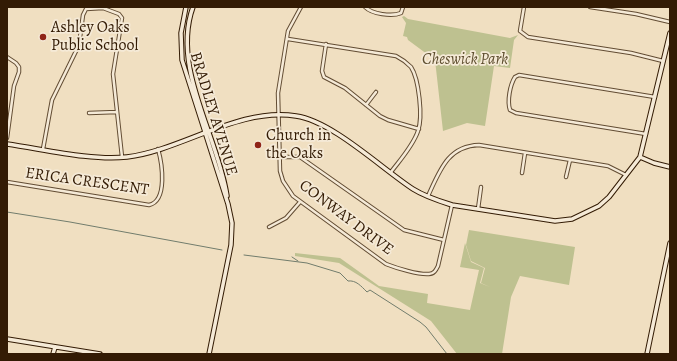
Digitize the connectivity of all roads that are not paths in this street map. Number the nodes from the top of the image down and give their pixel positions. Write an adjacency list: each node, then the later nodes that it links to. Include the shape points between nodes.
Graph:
1 (186, 7): 24 (street, BRADLEY AVENUE, via 181,33 182,60)
2 (193, 7): 23 (street, BRADLEY AVENUE, via 187,30 190,72)
3 (302, 7): 10 (street, CONWAY DRIVE, via 288,31)
4 (365, 7): 5 (street, via 369,11 395,15 401,13)
5 (403, 7)
6 (524, 7): 13 (street, via 520,31 528,37 631,53)
7 (590, 7): 8 (street)
8 (670, 22)
9 (670, 33): 13 (street)
10 (288, 38): 11 (street); 21 (street, CONWAY DRIVE, via 278,93)
11 (326, 44): 18 (street, via 322,71 324,77 345,88); 22 (street, via 386,54 404,61 416,77)
12 (7, 57): 17 (street, via 19,67)
13 (664, 61): 15 (street)
14 (376, 92): 18 (street)
15 (655, 97): 25 (street); 25 (street, via 519,75 512,83 509,106 510,110 516,113)
16 (7, 102): 17 (street)
17 (11, 103): 26 (street)
18 (366, 105): 22 (street, via 388,120)
19 (117, 112): 20 (street); 29 (street, via 113,74 122,18 112,10 86,9 79,45 52,100); 31 (street)
20 (90, 113)
21 (280, 114): 23 (street, via 255,117); 32 (street, CONWAY DRIVE); 36 (street, via 298,116 325,126)
22 (419, 129): 36 (street)
23 (209, 132): 24 (street); 44 (street, BRADLEY AVENUE)
24 (204, 133): 28 (street); 44 (street, BRADLEY AVENUE)
25 (647, 135): 33 (street)
26 (7, 138)
27 (7, 144): 29 (street)
28 (157, 148): 31 (street); 40 (street, ERICA CRESCENT, via 162,167 161,182 158,200 149,205)
29 (43, 149): 31 (street, via 100,157)
30 (525, 153): 34 (street); 37 (street); 42 (street, via 479,145 457,149 438,174)
31 (122, 157)
32 (278, 157): 43 (street, CONWAY DRIVE, via 284,181); 48 (street, via 300,157 404,230)
33 (640, 157): 35 (street); 38 (street)
34 (570, 160): 38 (street, via 608,166); 39 (street)
35 (670, 167)
36 (391, 172): 42 (street, via 414,190)
37 (522, 173)
38 (626, 175): 46 (street, via 599,206 572,219 555,221)
39 (566, 177)
40 (7, 182)
41 (481, 187): 46 (street)
42 (428, 196): 45 (street)
43 (300, 202): 47 (street, via 286,218); 48 (street, CONWAY DRIVE, via 394,268 430,274 436,271)
44 (228, 204): 54 (street, BRADLEY AVENUE, via 232,223 231,245)
45 (452, 205): 46 (street); 48 (street, CONWAY DRIVE)
46 (478, 209)
47 (269, 227)
48 (444, 240)
49 (670, 243): 55 (street)
50 (7, 339): 51 (street)
51 (55, 347): 52 (street); 53 (street)
52 (53, 354)
53 (100, 354)
54 (208, 354)
55 (647, 354)

